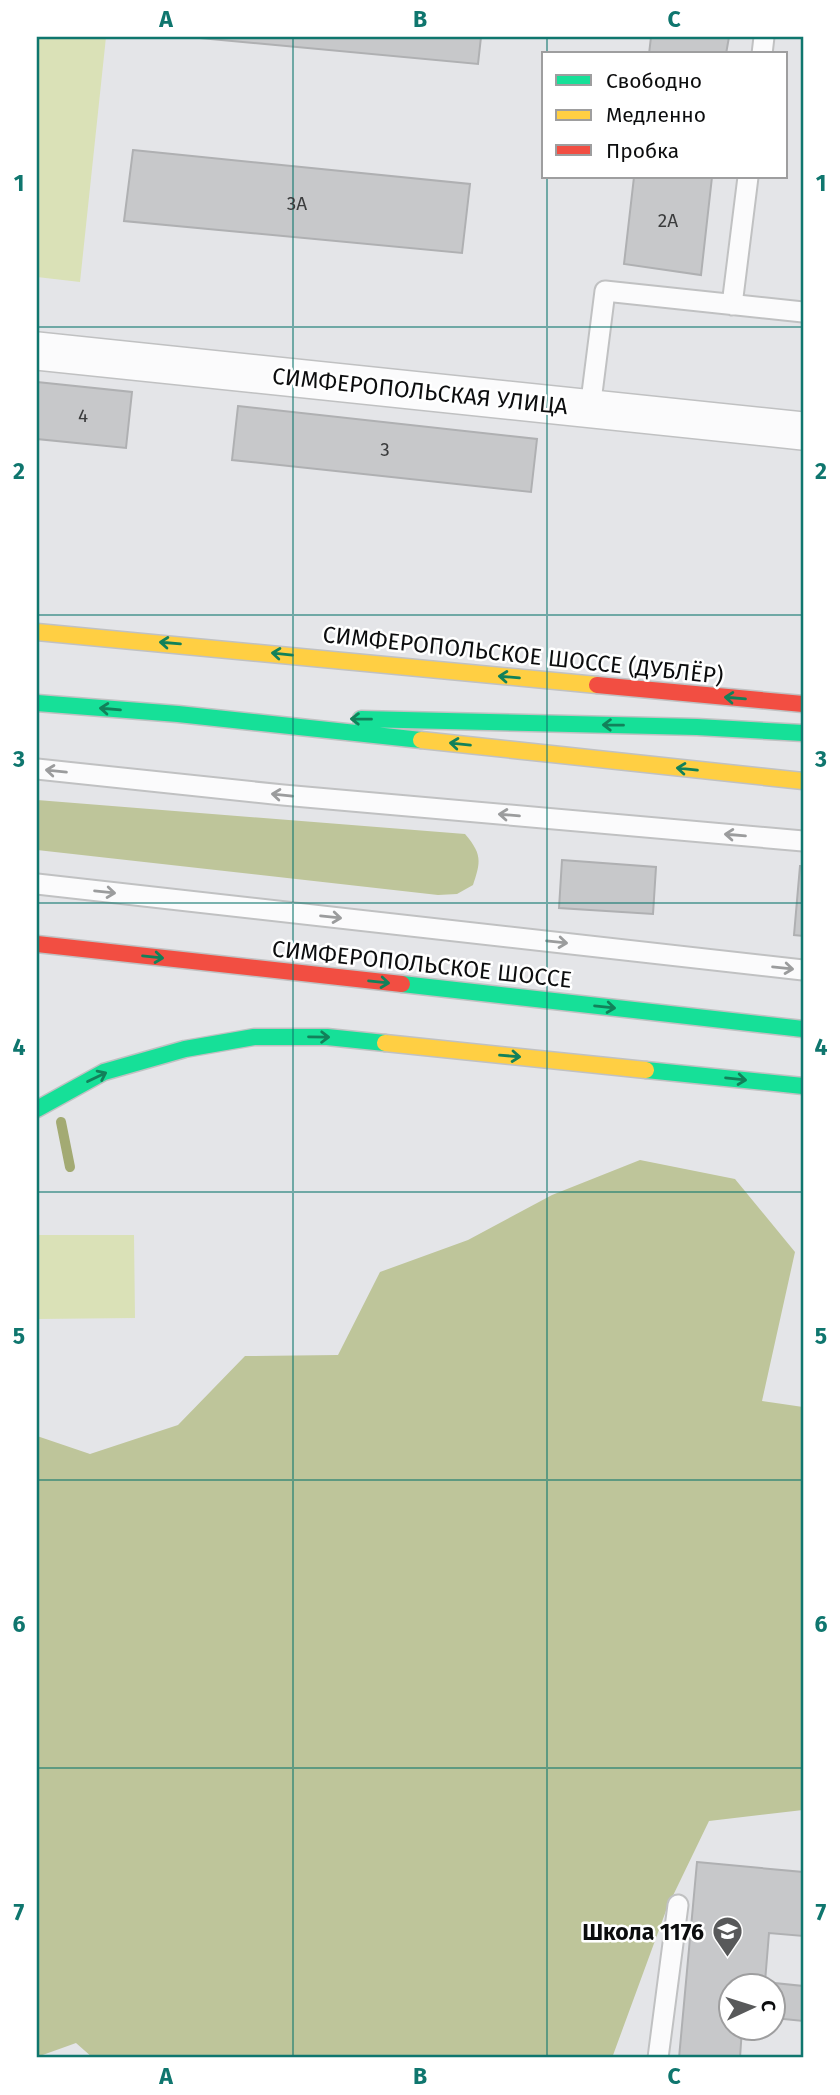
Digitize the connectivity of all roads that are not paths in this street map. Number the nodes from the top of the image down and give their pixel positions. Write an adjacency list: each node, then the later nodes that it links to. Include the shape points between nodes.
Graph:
1 (748, 178): 2 (lane)
2 (732, 305): 3 (lane); 5 (lane, via 606,291)
3 (803, 312)
4 (37, 351): 5 (street, СИМФЕРОПОЛЬСКАЯ УЛИЦА)
5 (590, 409): 6 (street, СИМФЕРОПОЛЬСКАЯ УЛИЦА)
6 (803, 431)
7 (37, 632): 9 (main road, СИМФЕРОПОЛЬСКОЕ ШОССЕ (ДУБЛЁР), one-way to 7)
8 (37, 703): 10 (main road, one-way to 8)
9 (803, 704)
10 (178, 714): 11 (main road, one-way to 10); 13 (main road, one-way to 10)
11 (803, 733)
12 (37, 769): 14 (lane, one-way to 12)
13 (803, 781)
14 (803, 841)
15 (37, 884): 17 (lane, one-way to 17)
16 (37, 944): 18 (main road, СИМФЕРОПОЛЬСКОЕ ШОССЕ, one-way to 18)
17 (803, 970)
18 (803, 1029)
19 (803, 1086): 20 (main road, one-way to 19, via 104,1072 185,1049 254,1037 327,1037)
20 (37, 1109)
21 (678, 1905): 22 (lane)
22 (658, 2058)

